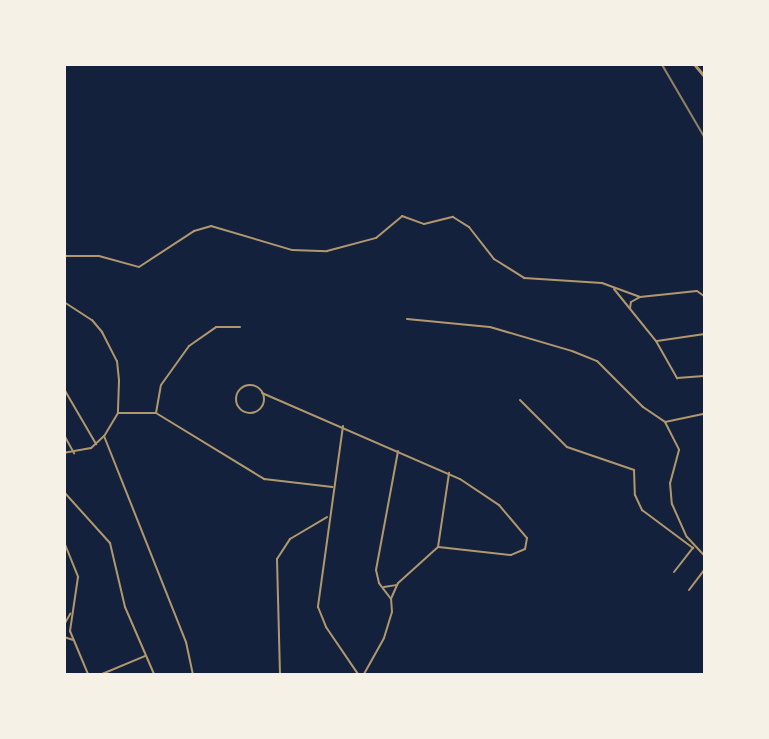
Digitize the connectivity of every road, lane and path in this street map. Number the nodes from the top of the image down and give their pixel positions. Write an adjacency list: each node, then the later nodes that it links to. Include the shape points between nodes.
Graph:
1 (694, 64): 2 (street)
2 (705, 76)
3 (64, 256): 4 (street, via 99,256 139,267 194,231 211,226 292,250 327,251 376,238 402,216 424,224 453,217 464,222 494,259 525,278 602,283)
4 (614, 289): 6 (street); 8 (street)
5 (704, 296): 6 (street, via 697,291)
6 (640, 297): 8 (street, via 631,302)
7 (64, 302): 18 (street, via 92,320 113,351 118,372)
8 (630, 308): 12 (street)
9 (407, 319): 20 (street, via 502,329 591,357)
10 (240, 327): 17 (street, via 216,327 189,346 164,379)
11 (705, 334): 12 (street)
12 (656, 341): 13 (street, via 677,378)
13 (705, 376)
14 (64, 389): 24 (street)
15 (262, 393): 15 (street, via 263,403 255,412 245,412 238,406 237,394 243,387 253,386); 21 (street)
16 (520, 400): 34 (street, via 567,447 633,470 635,495 642,510)
17 (156, 412): 18 (street); 29 (street, via 264,479)
18 (118, 413): 23 (street)
19 (705, 414): 20 (street)
20 (665, 422): 34 (street, via 679,450 670,483 672,504)
21 (343, 426): 25 (street); 29 (street)
22 (64, 435): 27 (street)
23 (104, 436): 24 (street); 52 (street, via 186,642)
24 (96, 444): 27 (street)
25 (398, 451): 28 (street); 39 (street, via 377,578)
26 (64, 453): 27 (street)
27 (74, 453)
28 (448, 474): 33 (street); 33 (street, via 499,505 524,532 528,543 520,553 507,555)
29 (333, 487): 31 (street)
30 (64, 492): 46 (street, via 110,543 125,607)
31 (329, 517): 47 (street, via 318,607 326,627); 53 (street, via 290,539 277,559)
32 (64, 542): 42 (street, via 78,577)
33 (438, 547): 38 (street)
34 (694, 547): 35 (street); 37 (street)
35 (705, 555)
36 (705, 570): 40 (street)
37 (674, 572)
38 (398, 583): 39 (street); 41 (street)
39 (382, 587): 41 (street)
40 (689, 590)
41 (391, 599): 48 (street, via 389,627)
42 (71, 612): 43 (street); 45 (street)
43 (64, 625)
44 (64, 637): 45 (street)
45 (74, 642): 49 (street)
46 (146, 656): 50 (street); 51 (street)
47 (355, 668): 48 (street); 54 (street)
48 (367, 671): 55 (street)
49 (88, 675)
50 (102, 675)
51 (154, 675)
52 (193, 675)
53 (280, 675)
54 (358, 675)
55 (364, 675)

